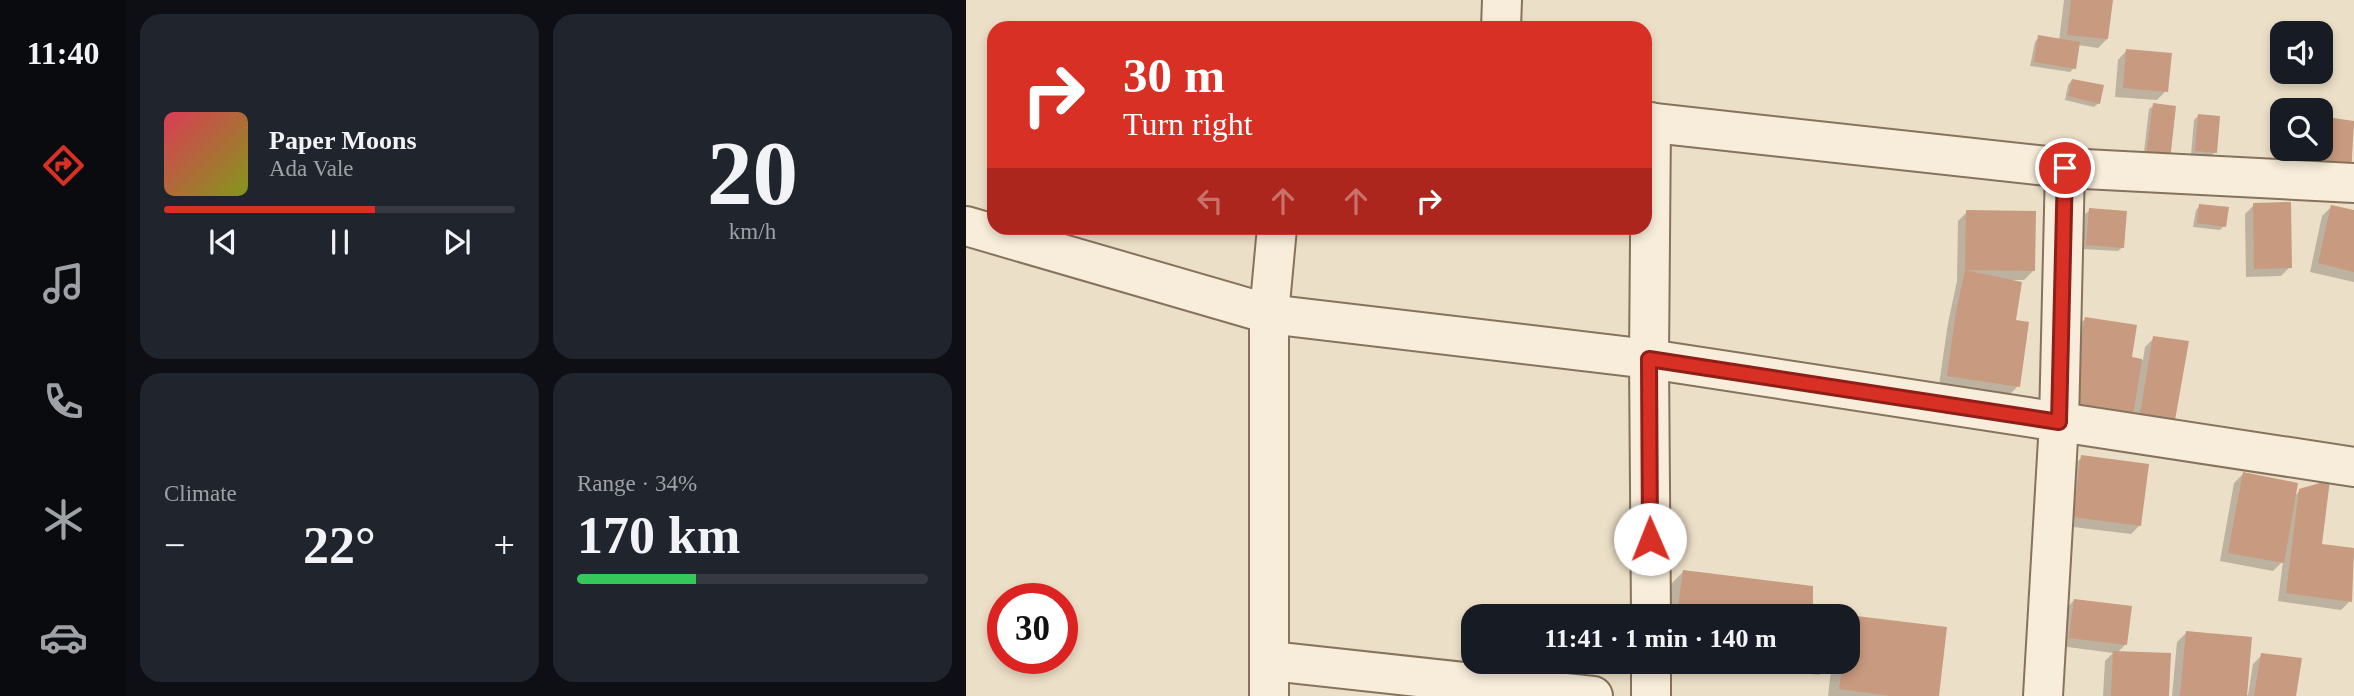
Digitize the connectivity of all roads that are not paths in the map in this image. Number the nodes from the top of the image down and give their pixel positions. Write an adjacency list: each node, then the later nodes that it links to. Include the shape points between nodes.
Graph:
1 (1502, 0): 2 (street)
2 (1501, 21)
3 (1652, 122): 4 (street)
4 (2065, 168): 5 (street); 13 (street)
5 (2354, 183)
6 (966, 226): 7 (street)
7 (987, 232)
8 (997, 235): 11 (street)
9 (1276, 235): 11 (street)
10 (1648, 235): 12 (street)
11 (1269, 314): 12 (street); 17 (street)
12 (1649, 359): 13 (street); 15 (street)
13 (2059, 422): 14 (street); 20 (street)
14 (2354, 467)
15 (1651, 604)
16 (1651, 674): 19 (street)
17 (1269, 679): 18 (street)
18 (1593, 696)
19 (1651, 696)
20 (2043, 696)

